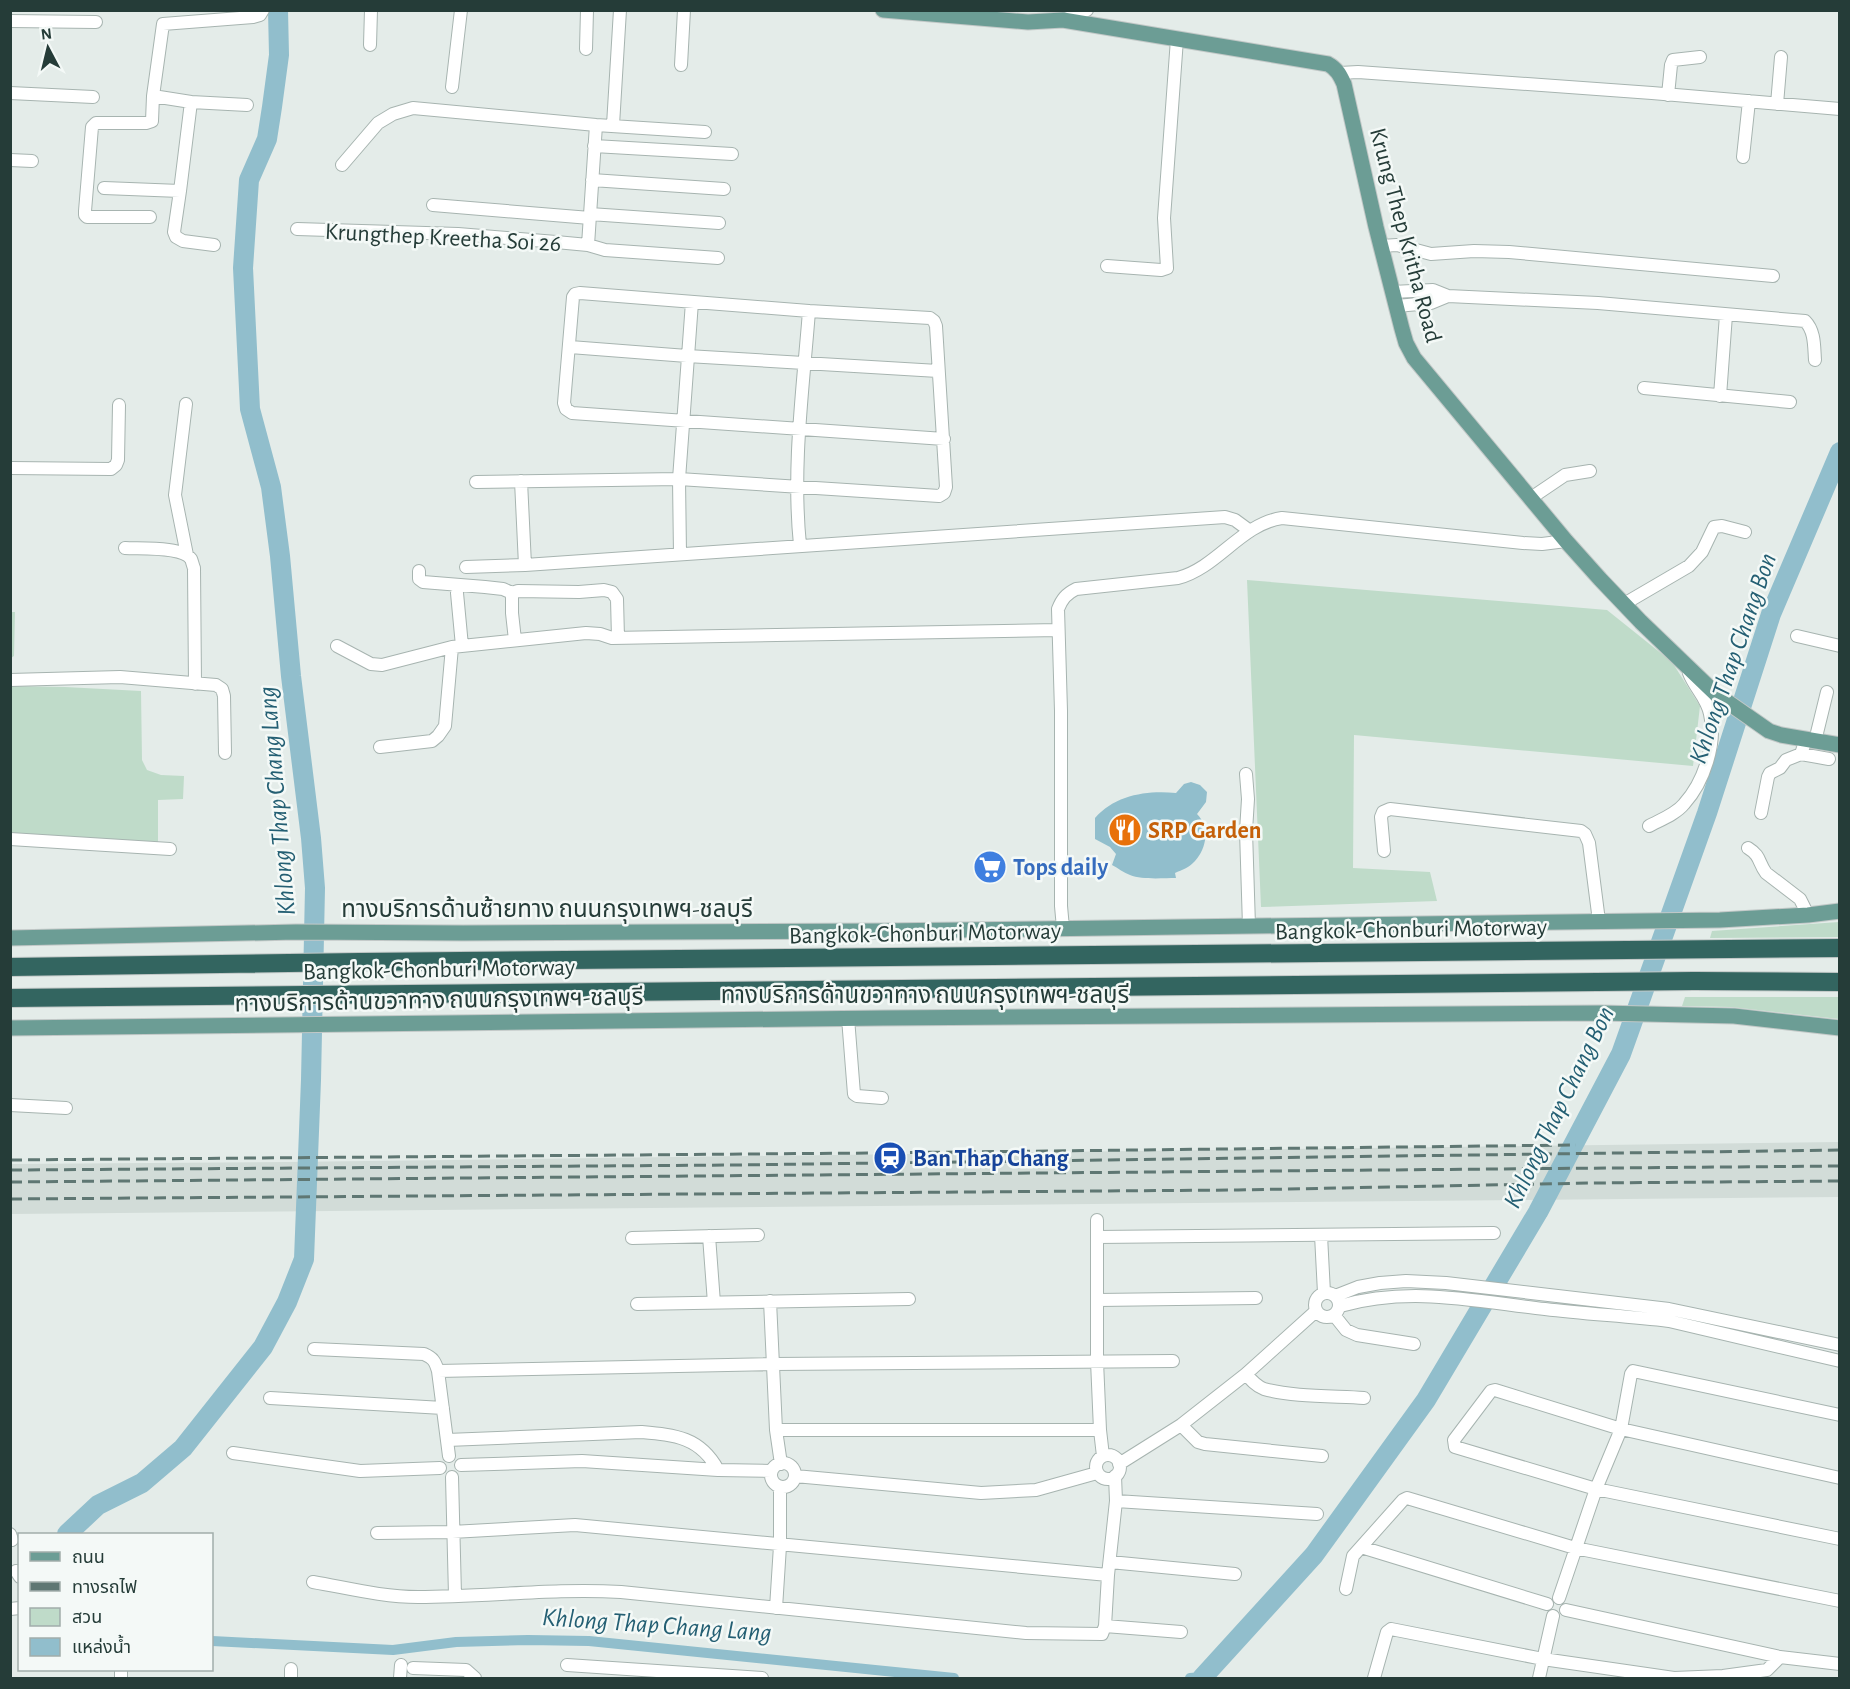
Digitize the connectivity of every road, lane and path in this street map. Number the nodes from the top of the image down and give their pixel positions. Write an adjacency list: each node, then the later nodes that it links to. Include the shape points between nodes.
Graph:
1 (263, 10): 21 (street, via 253,17 163,24)
2 (371, 10): 12 (street)
3 (461, 10): 18 (street)
4 (587, 10): 13 (street)
5 (620, 10): 29 (street)
6 (684, 10): 16 (street)
7 (883, 10): 8 (main road, via 1028,22)
8 (1077, 13): 11 (main road)
9 (10, 21): 10 (street)
10 (96, 22)
11 (1177, 39): 17 (main road, via 1328,64); 50 (street, via 1164,218 1167,268)
12 (370, 45)
13 (586, 49)
14 (1700, 57): 20 (street, via 1673,60)
15 (1780, 57): 25 (street)
16 (681, 65)
17 (1340, 73): 20 (street); 48 (main road, Krung Thep Kritha Road)
18 (453, 87)
19 (10, 93): 22 (street)
20 (1668, 95): 23 (street)
21 (153, 96): 24 (street); 43 (street, via 152,121 96,123 92,127 85,215)
22 (93, 97)
23 (1749, 101): 25 (street); 33 (street)
24 (191, 102): 26 (street); 40 (street)
25 (1777, 104): 27 (street)
26 (247, 105)
27 (1839, 109)
28 (596, 125): 29 (street); 31 (street, Krungthep Kreetha Soi 26); 36 (street, via 413,108 378,123)
29 (613, 125): 30 (street)
30 (705, 132)
31 (594, 146): 32 (street); 37 (street, Krungthep Kreetha Soi 26)
32 (732, 154)
33 (1743, 157)
34 (10, 160): 35 (street)
35 (32, 161)
36 (342, 165)
37 (592, 180): 39 (street); 42 (street, Krungthep Kreetha Soi 26)
38 (104, 188): 40 (street)
39 (724, 189)
40 (180, 191): 46 (street, via 176,237)
41 (433, 205): 42 (street)
42 (590, 216): 44 (street); 47 (street, Krungthep Kreetha Soi 26)
43 (150, 217)
44 (719, 223)
45 (297, 229): 47 (street, Krungthep Kreetha Soi 26, via 458,234)
46 (214, 246)
47 (588, 246): 49 (street, Krungthep Kreetha Soi 26)
48 (1381, 246): 51 (street, via 1397,245 1431,254 1509,252); 52 (main road, Krung Thep Kritha Road)
49 (718, 258)
50 (1107, 266)
51 (1773, 276)
52 (1394, 299): 55 (street, via 1431,303 1448,297 1598,303); 75 (main road, Krung Thep Kritha Road, via 1414,358)
53 (692, 302): 54 (street); 56 (street, via 575,294); 57 (street)
54 (809, 311): 59 (street); 60 (street, via 930,318 936,326)
55 (1726, 315): 58 (street, via 1805,321 1813,335); 62 (street)
56 (570, 347): 57 (street); 66 (street, via 566,410)
57 (687, 356): 59 (street); 66 (street)
58 (1815, 360)
59 (805, 363): 60 (street); 67 (street)
60 (938, 371): 68 (street)
61 (1644, 388): 62 (street)
62 (1720, 396): 63 (street)
63 (1790, 402)
64 (186, 404): 82 (street, via 176,495)
65 (119, 405): 69 (street, via 118,460 111,469)
66 (683, 420): 67 (street); 71 (street)
67 (799, 428): 68 (street); 74 (street)
68 (944, 440): 74 (street, via 946,487 939,496)
69 (10, 468)
70 (1590, 471): 75 (street, via 1565,475)
71 (679, 479): 72 (street); 74 (street); 81 (street)
72 (521, 481): 73 (street); 83 (street)
73 (476, 482)
74 (797, 486): 79 (street)
75 (1531, 498): 78 (main road, Krung Thep Kritha Road)
76 (1250, 531): 78 (street, via 1281,518 1523,543); 79 (street, via 1225,517); 89 (street, via 1191,575 1068,593 1058,609)
77 (1745, 532): 88 (street, via 1714,527 1702,552 1689,566)
78 (1566, 541): 88 (main road, Krung Thep Kritha Road)
79 (800, 545): 81 (street)
80 (125, 548): 82 (street, via 170,550)
81 (680, 554): 83 (street)
82 (187, 555): 98 (street, via 194,568)
83 (525, 565): 84 (street)
84 (466, 567)
85 (419, 571): 87 (street, via 423,582)
86 (457, 593): 95 (street)
87 (512, 593): 91 (street, via 612,592 617,599); 92 (street)
88 (1624, 604): 96 (main road, Krung Thep Kritha Road)
89 (1058, 630): 91 (street); 117 (street)
90 (1797, 636): 93 (street)
91 (618, 638): 92 (street, via 586,633)
92 (514, 640): 95 (street)
93 (1839, 645)
94 (337, 646): 95 (street, via 371,664 382,665)
95 (457, 646): 102 (street, via 445,726 438,736 432,741)
96 (1687, 666): 100 (main road, Krung Thep Kritha Road, via 1716,694 1769,731); 108 (street, via 1710,714 1709,751 1704,771 1683,805)
97 (10, 680): 98 (street, via 120,677)
98 (195, 684): 103 (street, via 222,689)
99 (1827, 692): 100 (street)
100 (1811, 740): 101 (main road, Krung Thep Kritha Road); 104 (street)
101 (1839, 745)
102 (380, 747)
103 (225, 753)
104 (1801, 754): 105 (street); 107 (street, via 1770,773)
105 (1828, 759)
106 (1246, 774): 116 (street)
107 (1761, 813)
108 (1649, 826)
109 (10, 839): 111 (street)
110 (1748, 848): 114 (street, via 1759,857 1766,873 1800,899)
111 (170, 849)
112 (1384, 851): 115 (street, via 1381,817 1390,809 1581,831 1589,843)
113 (1839, 911): 114 (main road, ทางบริการด้านซ้ายทาง ถนนกรุงเทพฯ-ชลบุรี)
114 (1808, 915): 115 (main road, ทางบริการด้านซ้ายทาง ถนนกรุงเทพฯ-ชลบุรี)
115 (1599, 921): 116 (main road, ทางบริการด้านซ้ายทาง ถนนกรุงเทพฯ-ชลบุรี)
116 (1249, 926): 117 (main road, ทางบริการด้านซ้ายทาง ถนนกรุงเทพฯ-ชลบุรี)
117 (1063, 928): 118 (main road, ทางบริการด้านซ้ายทาง ถนนกรุงเทพฯ-ชลบุรี, via 296,932)
118 (10, 938)
119 (1839, 948): 120 (highway, Bangkok-Chonburi Motorway)
120 (10, 967)
121 (1839, 982): 122 (highway, Bangkok-Chonburi Motorway)
122 (10, 998)
123 (848, 1018): 124 (main road, ทางบริการด้านขวาทาง ถนนกรุงเทพฯ-ชลบุรี); 125 (main road, ทางบริการด้านขวาทาง ถนนกรุงเทพฯ-ชลบุรี, via 1601,1013 1769,1019); 126 (street, via 854,1094)
124 (10, 1028)
125 (1839, 1028)
126 (882, 1098)
127 (10, 1105): 128 (street)
128 (66, 1108)
129 (1097, 1220): 134 (street)
130 (1494, 1233): 132 (street)
131 (758, 1235): 133 (street)
132 (1321, 1235): 134 (street); 143 (street)
133 (709, 1236): 135 (street); 142 (street)
134 (1097, 1237): 140 (street)
135 (632, 1238)
136 (1446, 1283): 137 (street); 143 (street, via 1380,1283 1358,1287); 146 (street)
137 (1444, 1297): 143 (street, via 1389,1296); 146 (street, via 1547,1310)
138 (1256, 1298): 140 (street)
139 (909, 1299): 141 (street)
140 (1098, 1300): 150 (street)
141 (770, 1301): 142 (street); 153 (street)
142 (714, 1302): 144 (street)
143 (1333, 1302): 145 (street, via 1328,1317); 145 (street, via 1318,1297); 147 (street, via 1346,1330)
144 (637, 1304)
145 (1316, 1311): 155 (street)
146 (1642, 1312): 148 (street, via 1669,1309); 152 (street)
147 (1414, 1344)
148 (1838, 1345): 152 (street)
149 (314, 1348): 154 (street, via 424,1354 432,1357)
150 (1097, 1361): 151 (street); 153 (street); 163 (street)
151 (1173, 1361)
152 (1836, 1361)
153 (773, 1364): 154 (street); 162 (street)
154 (438, 1371): 158 (street)
155 (1245, 1374): 157 (street, via 1262,1388); 160 (street)
156 (270, 1398): 158 (street)
157 (1364, 1398)
158 (443, 1408): 164 (street)
159 (1839, 1415): 161 (street, via 1634,1371)
160 (1181, 1425): 168 (street, via 1205,1444); 169 (street)
161 (1621, 1429): 178 (street); 180 (street); 180 (street, via 1495,1390 1455,1440 1455,1447)
162 (776, 1430): 163 (street); 171 (street)
163 (1100, 1430): 167 (street)
164 (447, 1440): 166 (street); 173 (street, via 641,1432 679,1437 710,1455)
165 (233, 1453): 172 (street, via 360,1471)
166 (449, 1456): 170 (street, via 457,1458); 172 (street, via 442,1460)
167 (1103, 1456): 169 (street, via 1110,1455); 174 (street, via 1098,1460)
168 (1322, 1456)
169 (1119, 1464): 176 (street)
170 (461, 1465): 173 (street, via 582,1461); 177 (street, via 459,1473)
171 (776, 1467): 173 (street); 175 (street, via 785,1464); 179 (street, via 771,1479)
172 (440, 1468): 177 (street, via 444,1475)
173 (718, 1470)
174 (1097, 1473): 175 (street, via 1036,1490 981,1493); 176 (street, via 1102,1478)
175 (795, 1476): 179 (street, via 792,1483)
176 (1115, 1476): 181 (street)
177 (452, 1477): 183 (street)
178 (1839, 1478)
179 (780, 1487): 186 (street)
180 (1596, 1489): 185 (street); 188 (street)
181 (1116, 1501): 182 (street); 189 (street)
182 (1317, 1514)
183 (452, 1532): 184 (street); 186 (street, via 574,1525); 194 (street)
184 (377, 1533)
185 (1839, 1539)
186 (780, 1546): 191 (street); 198 (street)
187 (1361, 1547): 188 (street, via 1407,1498); 193 (street, via 1353,1556); 197 (street)
188 (1575, 1548): 195 (street); 196 (street)
189 (1110, 1562): 190 (street); 191 (street)
190 (1235, 1574)
191 (1108, 1575): 201 (street)
192 (313, 1582): 194 (street, via 393,1596)
193 (1346, 1588)
194 (455, 1595): 198 (street, via 600,1591)
195 (1559, 1598): 197 (street, via 1552,1598); 199 (street, via 1565,1602)
196 (1839, 1601)
197 (1547, 1604): 200 (street, via 1547,1611)
198 (776, 1608): 201 (street, via 1026,1633 1102,1634)
199 (1566, 1610): 200 (street); 203 (street)
200 (1553, 1616): 204 (street)
201 (1105, 1626): 202 (street)
202 (1181, 1632)
203 (1780, 1658): 204 (street, via 1762,1671 1674,1678); 205 (street)
204 (1543, 1659): 211 (street, via 1391,1629); 212 (street)
205 (1839, 1664)
206 (567, 1665): 207 (street)
207 (709, 1677): 210 (street)
208 (400, 1678): 209 (street, via 407,1666 466,1670)
209 (475, 1678)
210 (762, 1678)
211 (1374, 1678)
212 (1539, 1678)

